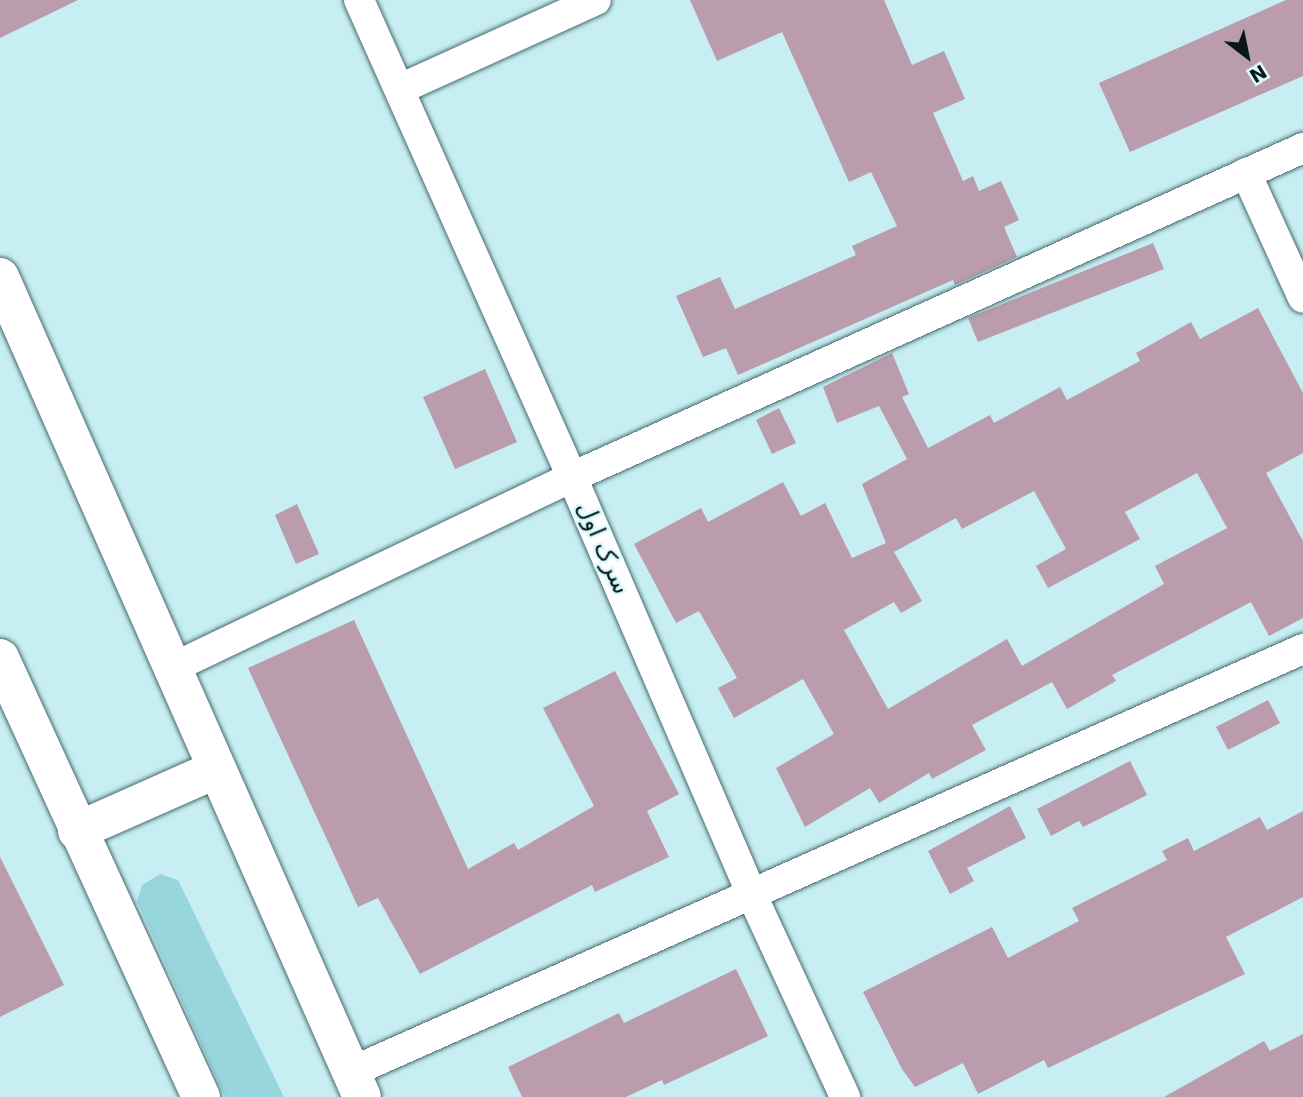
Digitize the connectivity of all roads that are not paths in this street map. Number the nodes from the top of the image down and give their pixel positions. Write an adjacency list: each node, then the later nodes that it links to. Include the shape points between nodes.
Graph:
1 (359, 0): 3 (street, سرک‌ اول)
2 (596, 0): 3 (street)
3 (400, 89): 8 (street, سرک‌ اول)
4 (1303, 148): 5 (street)
5 (1246, 173): 7 (street); 8 (street)
6 (0, 278): 11 (main road)
7 (1303, 298)
8 (572, 477): 11 (street); 14 (street, سرک‌ اول)
9 (1303, 649): 14 (street)
10 (0, 658): 13 (main road)
11 (172, 667): 12 (main road)
12 (217, 769): 13 (main road); 15 (main road)
13 (77, 831): 16 (main road)
14 (750, 891): 15 (street); 17 (street, سرک‌ اول)
15 (357, 1084)
16 (201, 1097)
17 (845, 1097)

